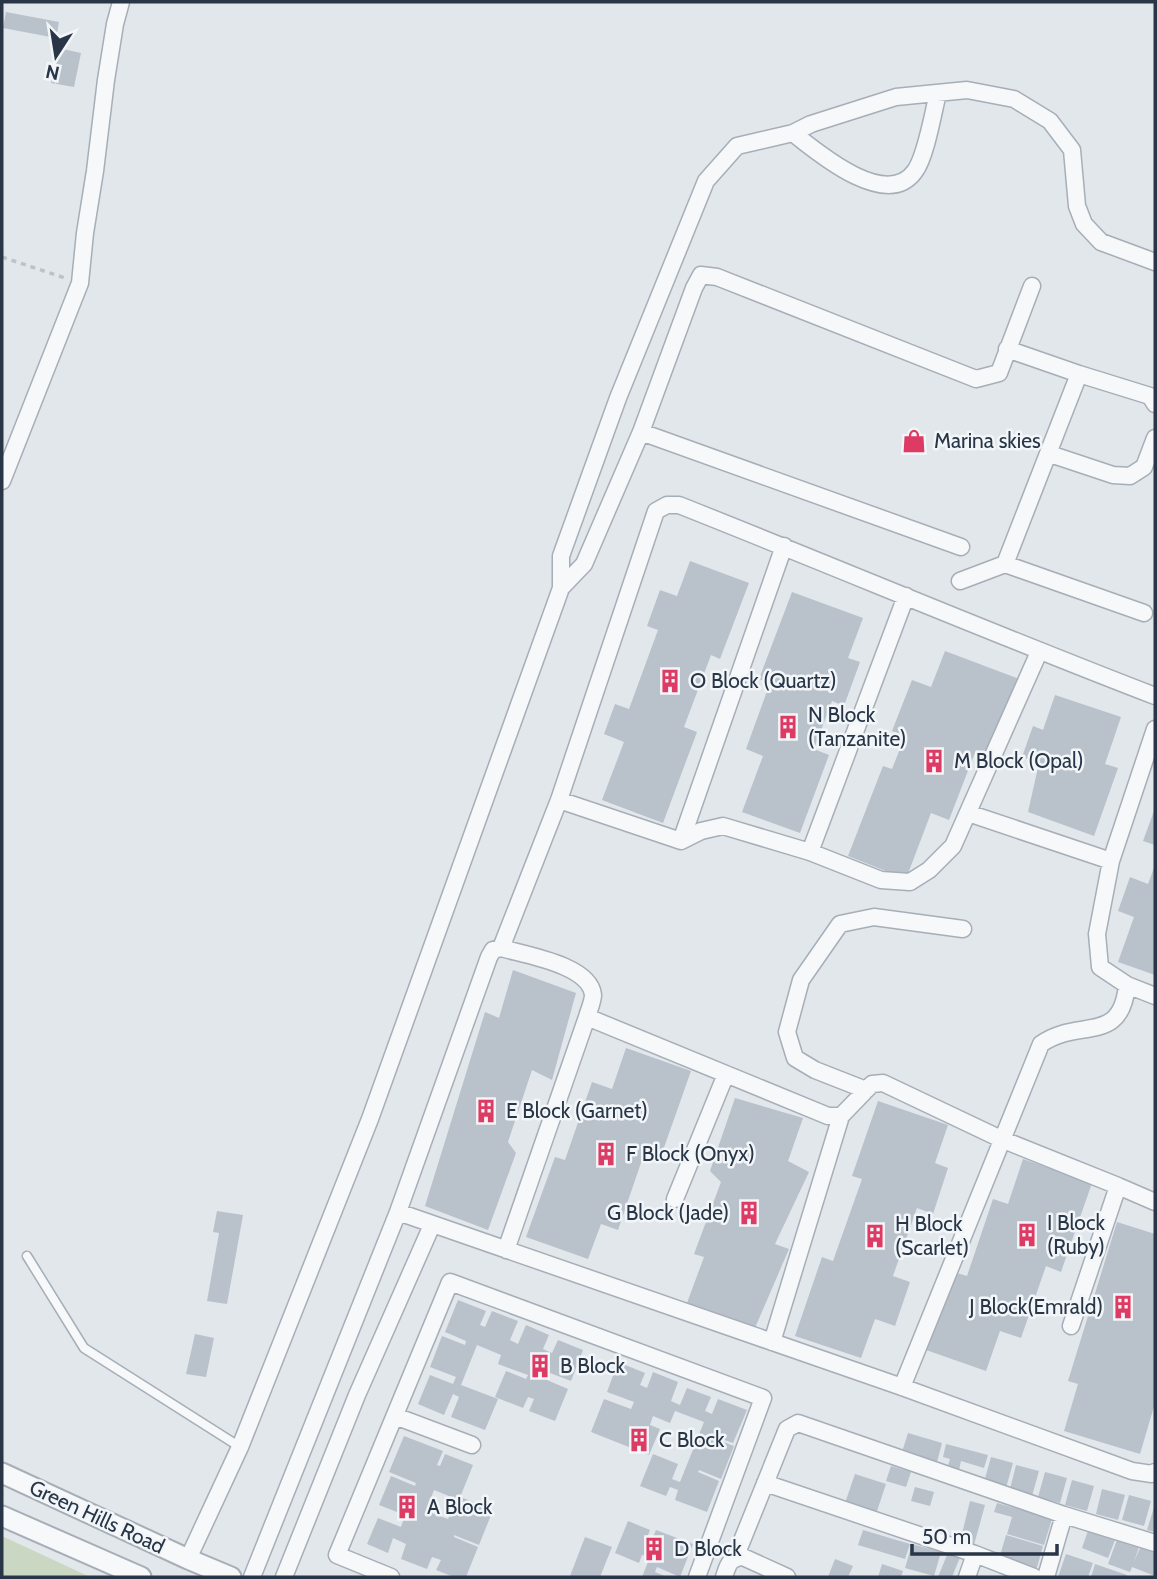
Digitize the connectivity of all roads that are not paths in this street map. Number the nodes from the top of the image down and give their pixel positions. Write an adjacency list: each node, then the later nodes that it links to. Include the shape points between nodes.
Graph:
1 (121, 2): 12 (street, via 106,80 80,283)
2 (938, 93): 3 (street, via 896,97); 3 (street, via 921,159 916,170 898,185 881,185 847,172); 4 (street, via 967,90 1014,99 1050,121 1072,150 1077,206 1084,225 1101,242)
3 (793, 133): 17 (street, via 737,146 706,181 618,398 561,556)
4 (1155, 262)
5 (1032, 286): 6 (street)
6 (1007, 349): 7 (street); 9 (street, via 999,373 976,379 717,277 701,275)
7 (1079, 374): 8 (street, via 1150,397); 11 (street)
8 (1155, 404)
9 (641, 432): 14 (street); 17 (street, via 584,564)
10 (1155, 438): 11 (street, via 1144,467 1130,477)
11 (1050, 454): 15 (street)
12 (2, 481)
13 (784, 546): 18 (street); 23 (street, via 679,505 656,511); 25 (street)
14 (961, 547)
15 (1005, 564): 16 (street); 19 (street)
16 (960, 581)
17 (561, 588): 51 (street, via 370,1119)
18 (906, 596): 20 (street); 26 (street)
19 (1144, 613)
20 (1039, 652): 21 (street); 24 (street)
21 (1155, 696)
22 (1155, 729): 27 (street)
23 (559, 800): 25 (street); 29 (street)
24 (968, 813): 26 (street, via 953,846 910,882 881,880); 27 (street)
25 (681, 841): 26 (street, via 723,826)
26 (810, 852)
27 (1111, 861): 30 (street, via 1097,934 1100,967)
28 (963, 929): 34 (street, via 874,918 840,923 801,979 787,1032 795,1058)
29 (501, 948): 32 (street, via 574,970 588,981 593,996); 40 (street, via 489,957)
30 (1127, 985): 31 (street); 36 (street, via 1117,1018 1101,1027 1059,1034 1041,1044)
31 (1155, 996)
32 (587, 1017): 33 (street); 42 (street)
33 (726, 1074): 35 (street, via 828,1116); 38 (street)
34 (866, 1090): 35 (street); 36 (street, via 883,1083)
35 (841, 1116): 45 (street)
36 (1001, 1139): 37 (street); 47 (street)
37 (1118, 1186): 39 (street); 44 (street)
38 (675, 1199)
39 (1155, 1202)
40 (398, 1212): 41 (street); 46 (street)
41 (432, 1225): 42 (street); 48 (street)
42 (506, 1250): 45 (street)
43 (27, 1256): 51 (lane, via 84,1348)
44 (1071, 1326)
45 (772, 1342): 47 (street)
46 (328, 1384): 48 (street); 63 (street)
47 (902, 1387): 52 (street, via 1132,1471)
48 (358, 1395): 64 (street)
49 (395, 1416): 50 (street); 65 (street, via 337,1555); 66 (street, via 450,1282 763,1398)
50 (471, 1445)
51 (240, 1447): 60 (street)
52 (1155, 1472)
53 (2, 1473): 60 (street, Green Hills Road)
54 (765, 1483): 55 (street, via 787,1429 798,1423); 58 (street); 59 (street)
55 (1063, 1515): 57 (street); 71 (street)
56 (2, 1516): 61 (street, Green Hills Road)
57 (1155, 1543)
58 (975, 1554): 69 (street); 70 (street)
59 (735, 1558): 67 (street); 68 (street, via 743,1557)
60 (188, 1559): 62 (street, Green Hills Road)
61 (141, 1577)
62 (231, 1577)
63 (252, 1577)
64 (284, 1577)
65 (391, 1577)
66 (696, 1577)
67 (724, 1577)
68 (787, 1577)
69 (967, 1577)
70 (1034, 1577)
71 (1046, 1577)

